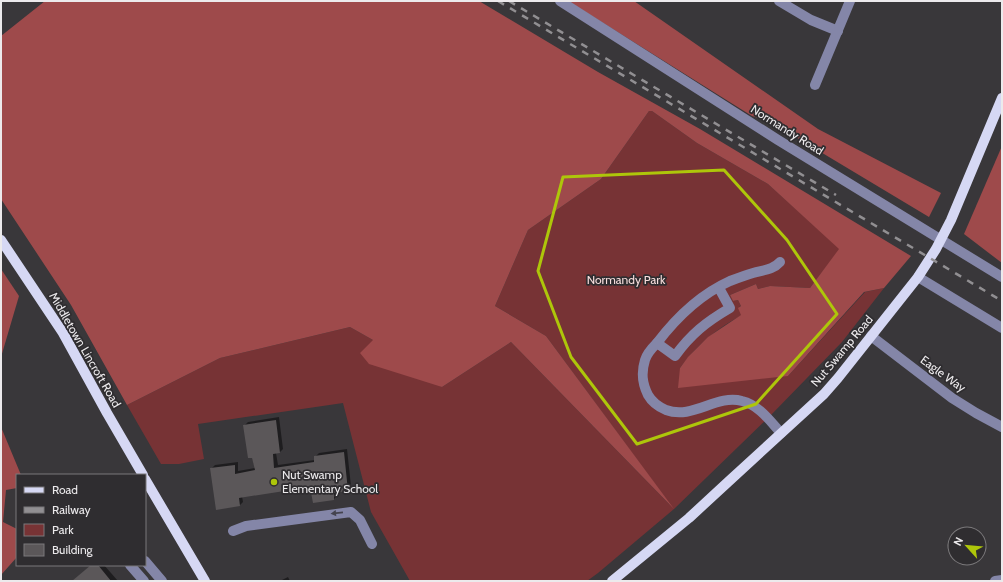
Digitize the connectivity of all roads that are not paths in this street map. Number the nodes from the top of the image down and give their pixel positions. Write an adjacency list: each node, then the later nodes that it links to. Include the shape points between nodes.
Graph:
1 (560, 1): 8 (street, Normandy Road)
2 (779, 1): 4 (street, via 811,20)
3 (850, 1): 4 (street)
4 (838, 31): 5 (street)
5 (816, 85)
6 (1002, 98): 8 (main road, Nut Swamp Road)
7 (1, 240): 18 (main road, Middletown Lincroft Road, via 63,333)
8 (941, 240): 10 (main road, Nut Swamp Road); 11 (street, Normandy Road)
9 (780, 262): 12 (street, via 771,269 729,282)
10 (918, 277): 13 (street); 14 (main road, Nut Swamp Road)
11 (1002, 277)
12 (719, 288): 15 (street, via 691,307 670,326); 15 (street, via 730,308 699,328 675,356)
13 (1002, 328)
14 (872, 336): 16 (street, Eagle Way, via 952,398); 17 (main road, Nut Swamp Road, via 824,394)
15 (657, 343): 17 (street, via 646,356 642,369 643,386 650,399 660,408 685,413 727,401 743,401 761,411)
16 (1002, 427)
17 (781, 433): 30 (main road, Nut Swamp Road, via 688,518)
18 (142, 474)
19 (146, 481): 29 (main road)
20 (233, 531): 21 (street, one-way to 20, via 360,520 350,512 246,526)
21 (372, 544)
22 (146, 562): 28 (street)
23 (131, 566): 26 (street)
24 (139, 566): 27 (street)
25 (1002, 580): 31 (street)
26 (144, 581)
27 (152, 581)
28 (162, 581)
29 (205, 581)
30 (612, 581)
31 (995, 581)

